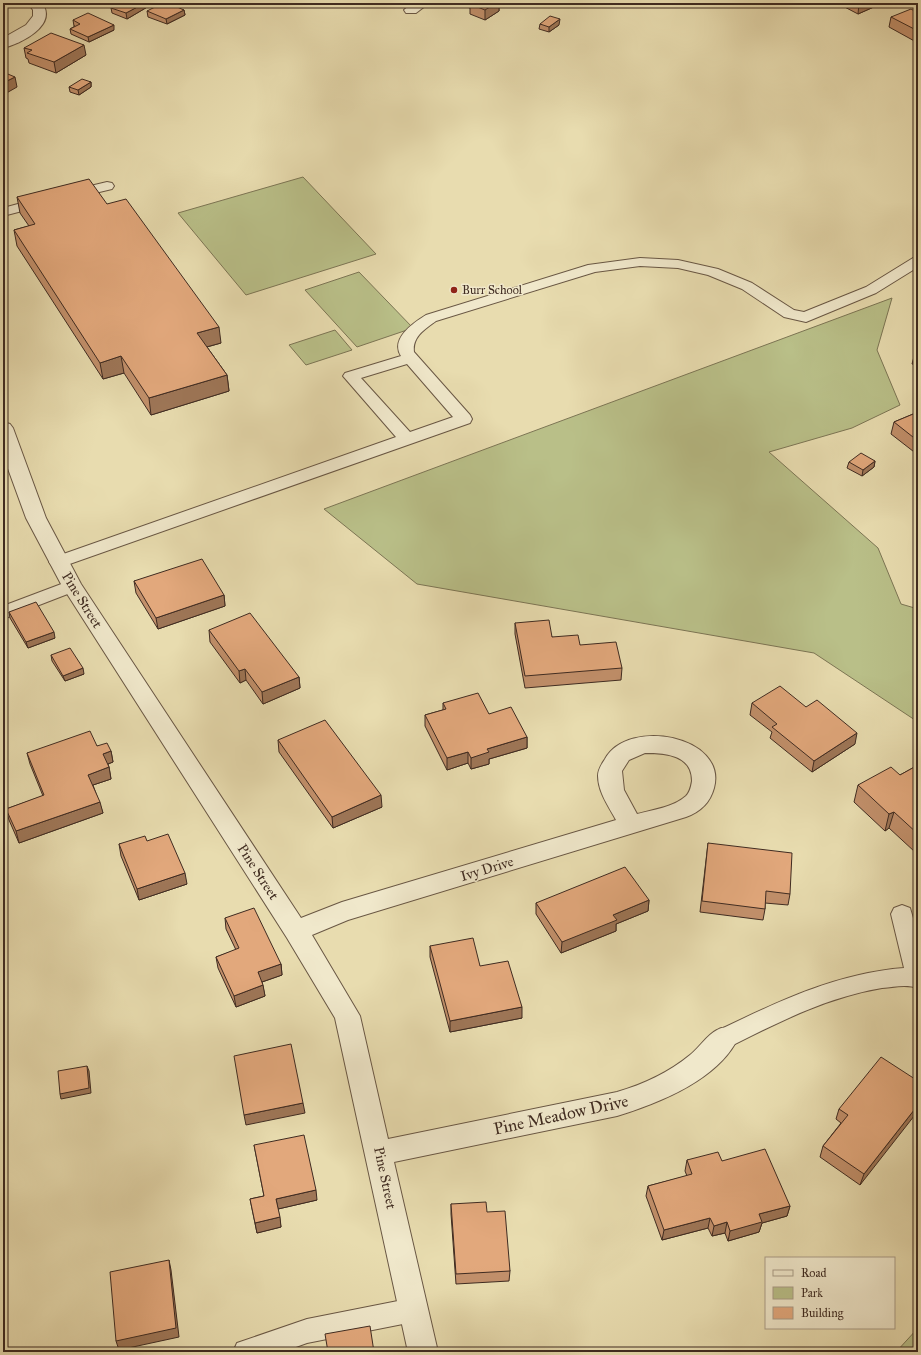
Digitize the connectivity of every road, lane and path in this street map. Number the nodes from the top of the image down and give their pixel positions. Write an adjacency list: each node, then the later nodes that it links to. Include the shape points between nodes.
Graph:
1 (35, 3): 2 (street, via 40,16 35,24 23,34)
2 (3, 44)
3 (107, 186): 4 (lane)
4 (3, 212)
5 (918, 261): 6 (lane, via 857,297 802,317 789,314 747,286 709,270 659,262 610,264 431,318 414,331 407,342 406,354)
6 (410, 358): 8 (lane, via 464,419); 8 (lane, via 351,376)
7 (3, 428): 9 (street, Pine Street, via 28,498)
8 (407, 439): 9 (lane)
9 (58, 562): 10 (street, Pine Street)
10 (72, 586): 11 (lane); 14 (street, Pine Street)
11 (3, 613)
12 (631, 826): 12 (street, Ivy Drive, via 678,812 692,804 701,794 704,781 698,765 685,752 675,746 662,744 637,745 616,759 610,769 610,779); 14 (street, Ivy Drive, via 342,912)
13 (902, 914): 15 (lane)
14 (296, 930): 17 (street, Pine Street, via 347,1016)
15 (918, 977): 16 (lane, via 890,977 846,986 794,1005)
16 (725, 1038): 17 (street, Pine Meadow Drive, via 693,1070 670,1085 642,1097)
17 (379, 1153): 18 (street, Pine Street)
18 (413, 1310): 19 (lane, via 306,1331); 20 (street, Pine Street)
19 (246, 1352)
20 (423, 1352)

